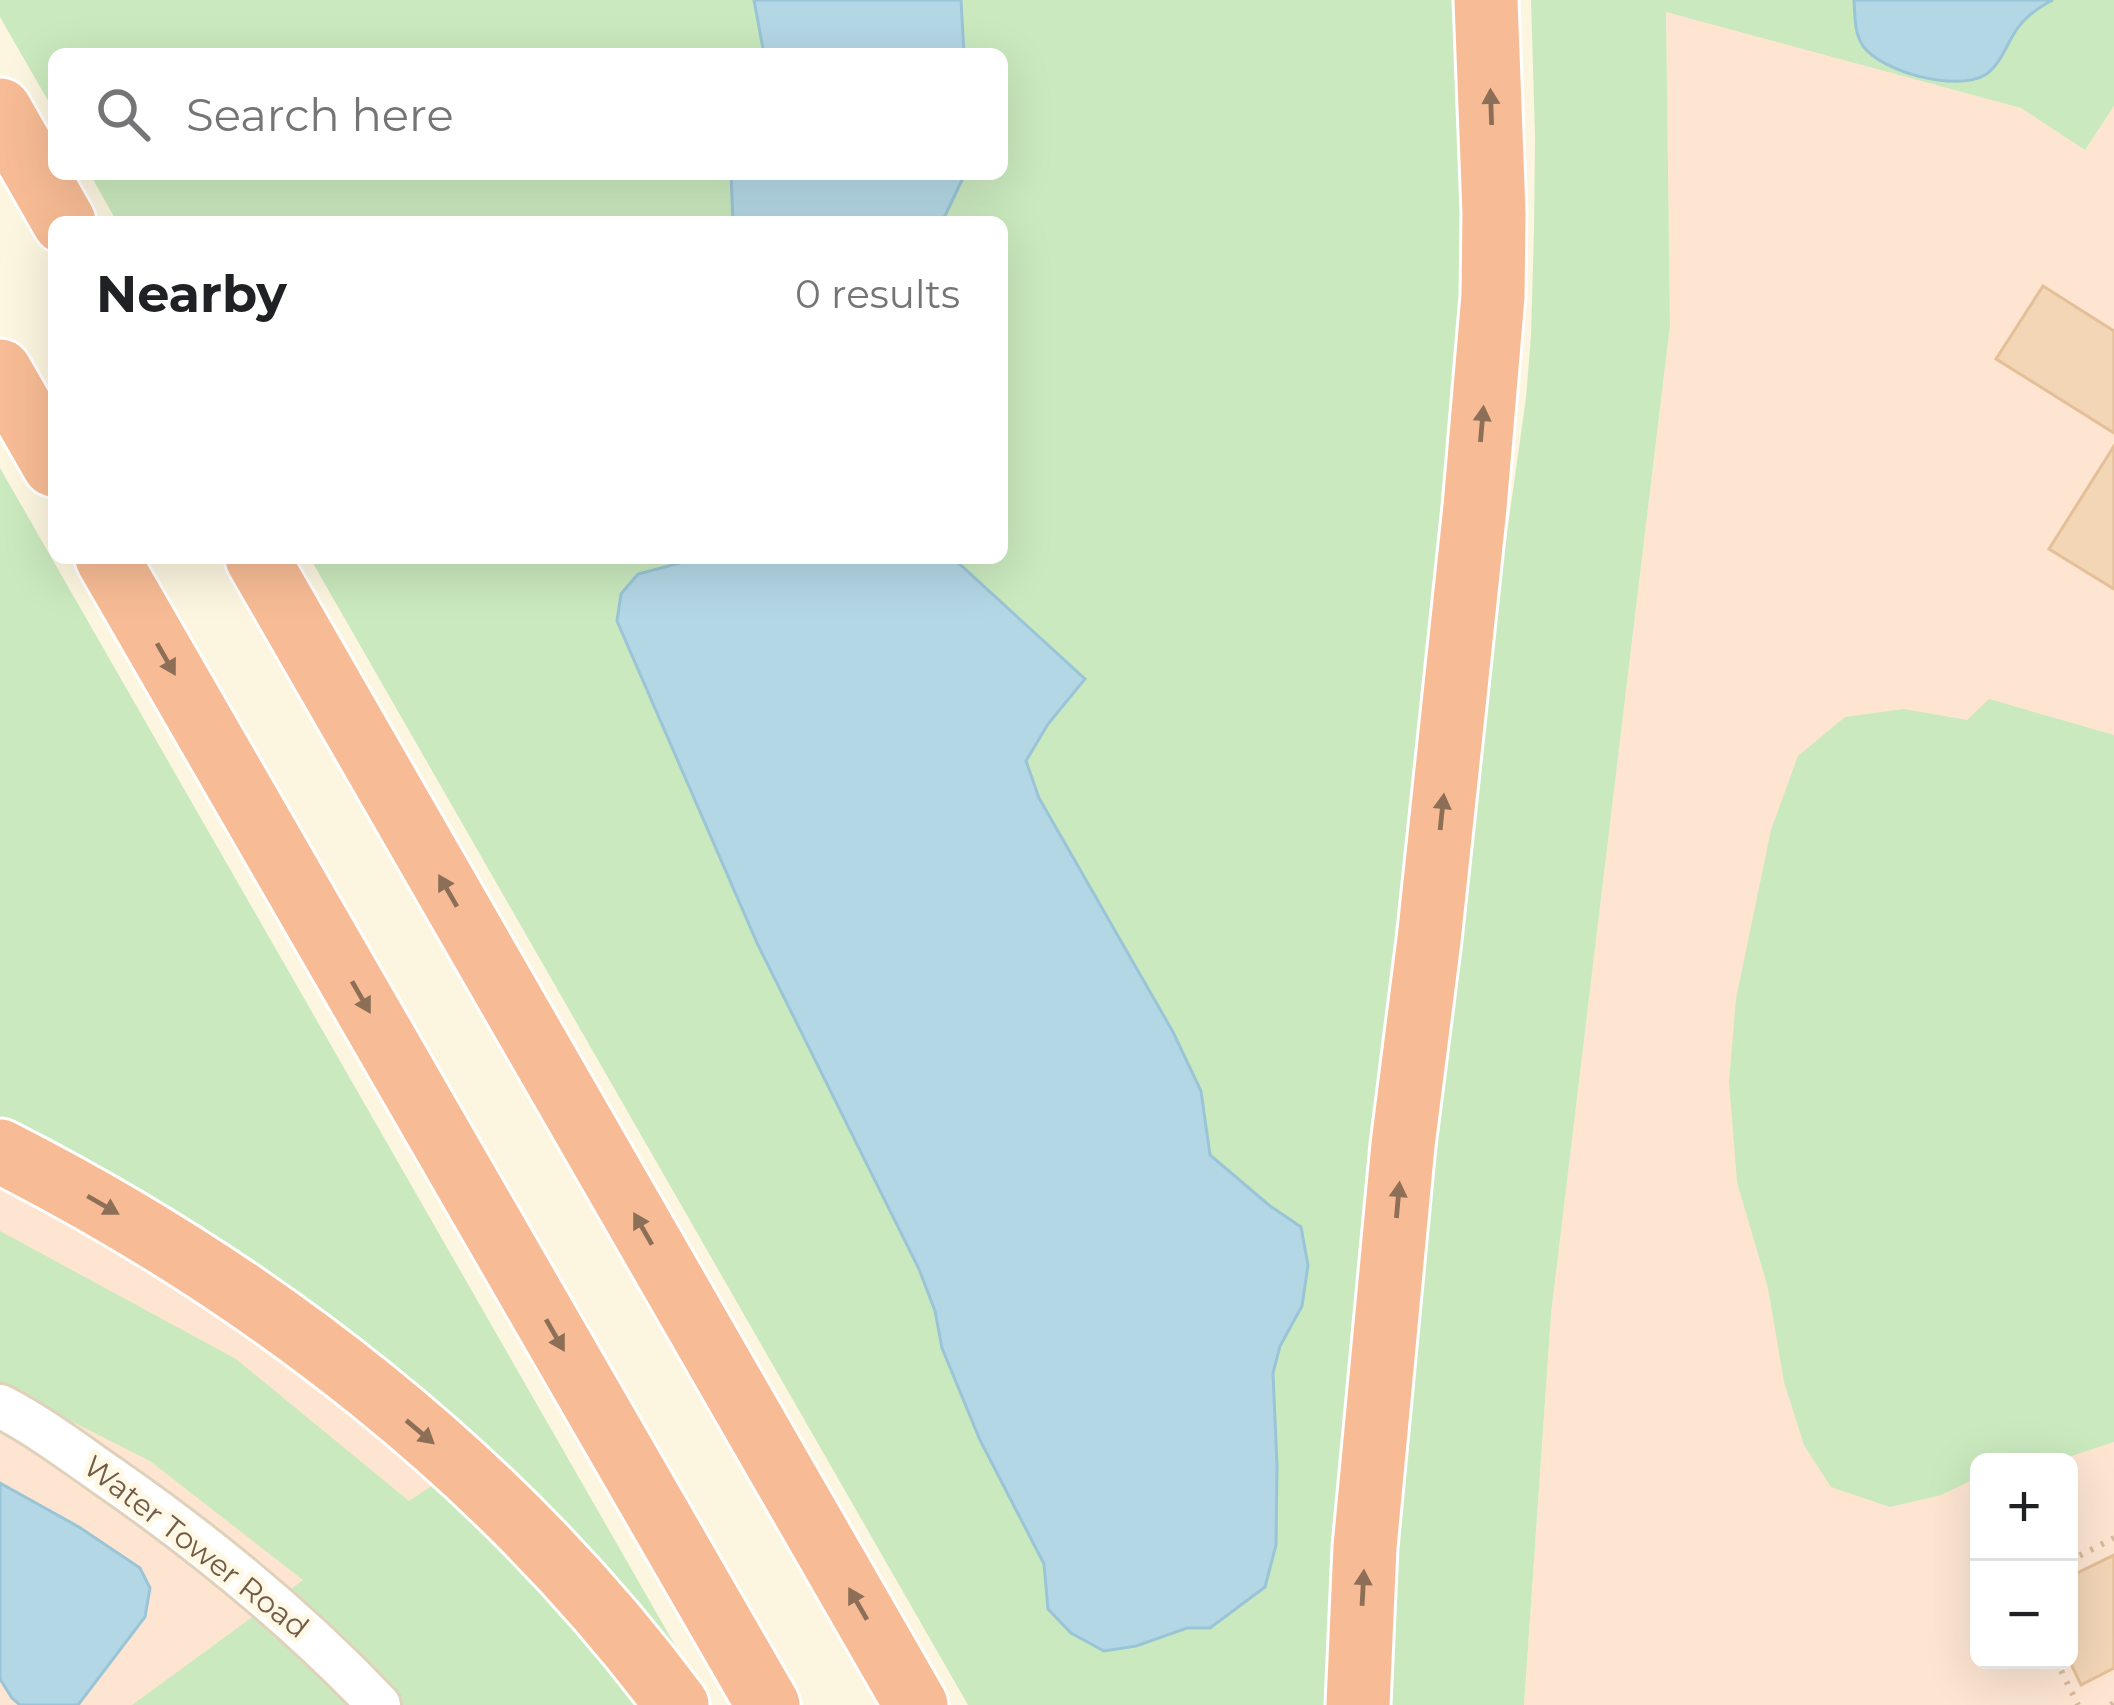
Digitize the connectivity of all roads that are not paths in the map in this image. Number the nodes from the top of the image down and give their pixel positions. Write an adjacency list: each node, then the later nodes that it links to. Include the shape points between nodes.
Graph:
1 (1486, 0): 14 (highway, one-way to 1, via 1401,1167 1491,318)
2 (0, 110): 3 (highway)
3 (61, 216)
4 (0, 371): 5 (highway)
5 (48, 455)
6 (110, 564): 12 (highway, one-way to 12)
7 (260, 564): 13 (highway, one-way to 7)
8 (0, 1150): 11 (highway, one-way to 11, via 152,1233 377,1396 532,1538)
9 (0, 1406): 10 (lane, Water Tower Road, via 248,1580)
10 (379, 1705)
11 (677, 1705)
12 (768, 1705)
13 (916, 1705)
14 (1358, 1705)

